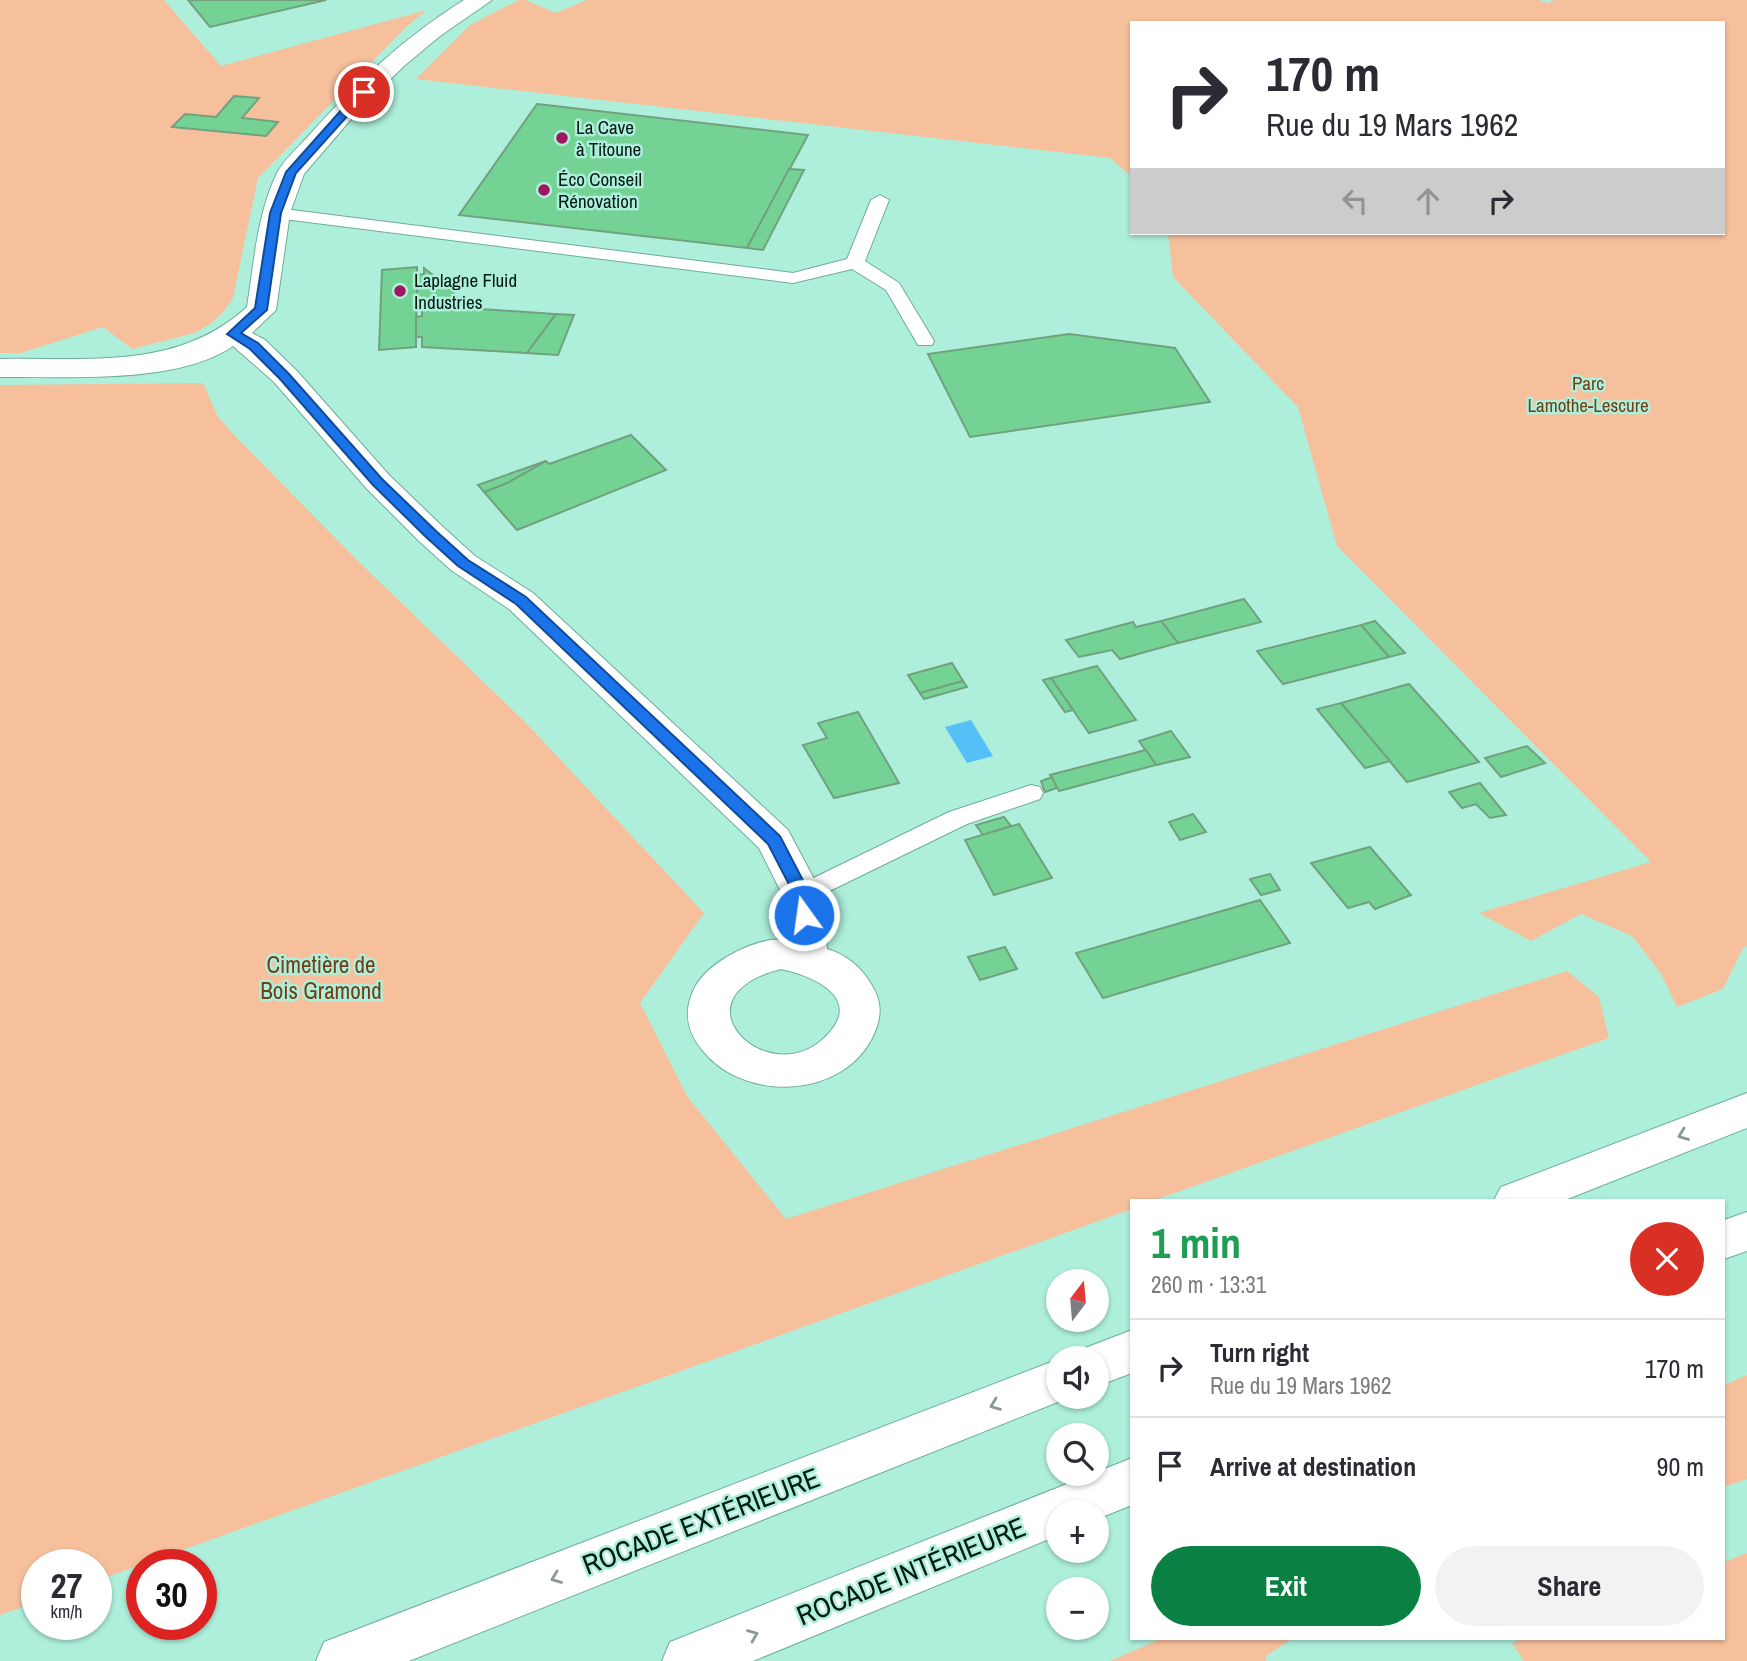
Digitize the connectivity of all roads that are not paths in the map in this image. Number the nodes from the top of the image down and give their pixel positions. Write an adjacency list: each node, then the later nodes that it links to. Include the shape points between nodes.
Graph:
1 (480, 0): 3 (main road, via 431,31 349,106 291,172)
2 (880, 200): 4 (lane)
3 (276, 213): 4 (lane, via 793,278); 5 (main road, via 261,310)
4 (855, 263): 6 (lane, via 893,287)
5 (233, 334): 7 (main road, via 212,347 151,365); 9 (main road, via 254,346 285,376 378,482 431,534 463,563 521,601 774,840)
6 (925, 341)
7 (0, 368)
8 (1031, 793): 9 (lane, via 958,818)
9 (802, 894): 10 (main road)
10 (807, 956)
11 (1747, 1110): 12 (main road, one-way to 12)
12 (1520, 1199)
13 (1747, 1231): 14 (main road)
14 (1725, 1240)
15 (1130, 1352): 16 (main road)
16 (1109, 1360)
17 (1046, 1385): 19 (main road, ROCADE EXTÉRIEURE, one-way to 19)
18 (1130, 1482): 20 (main road, ROCADE INTÉRIEURE, one-way to 18)
19 (343, 1661)
20 (690, 1661)

